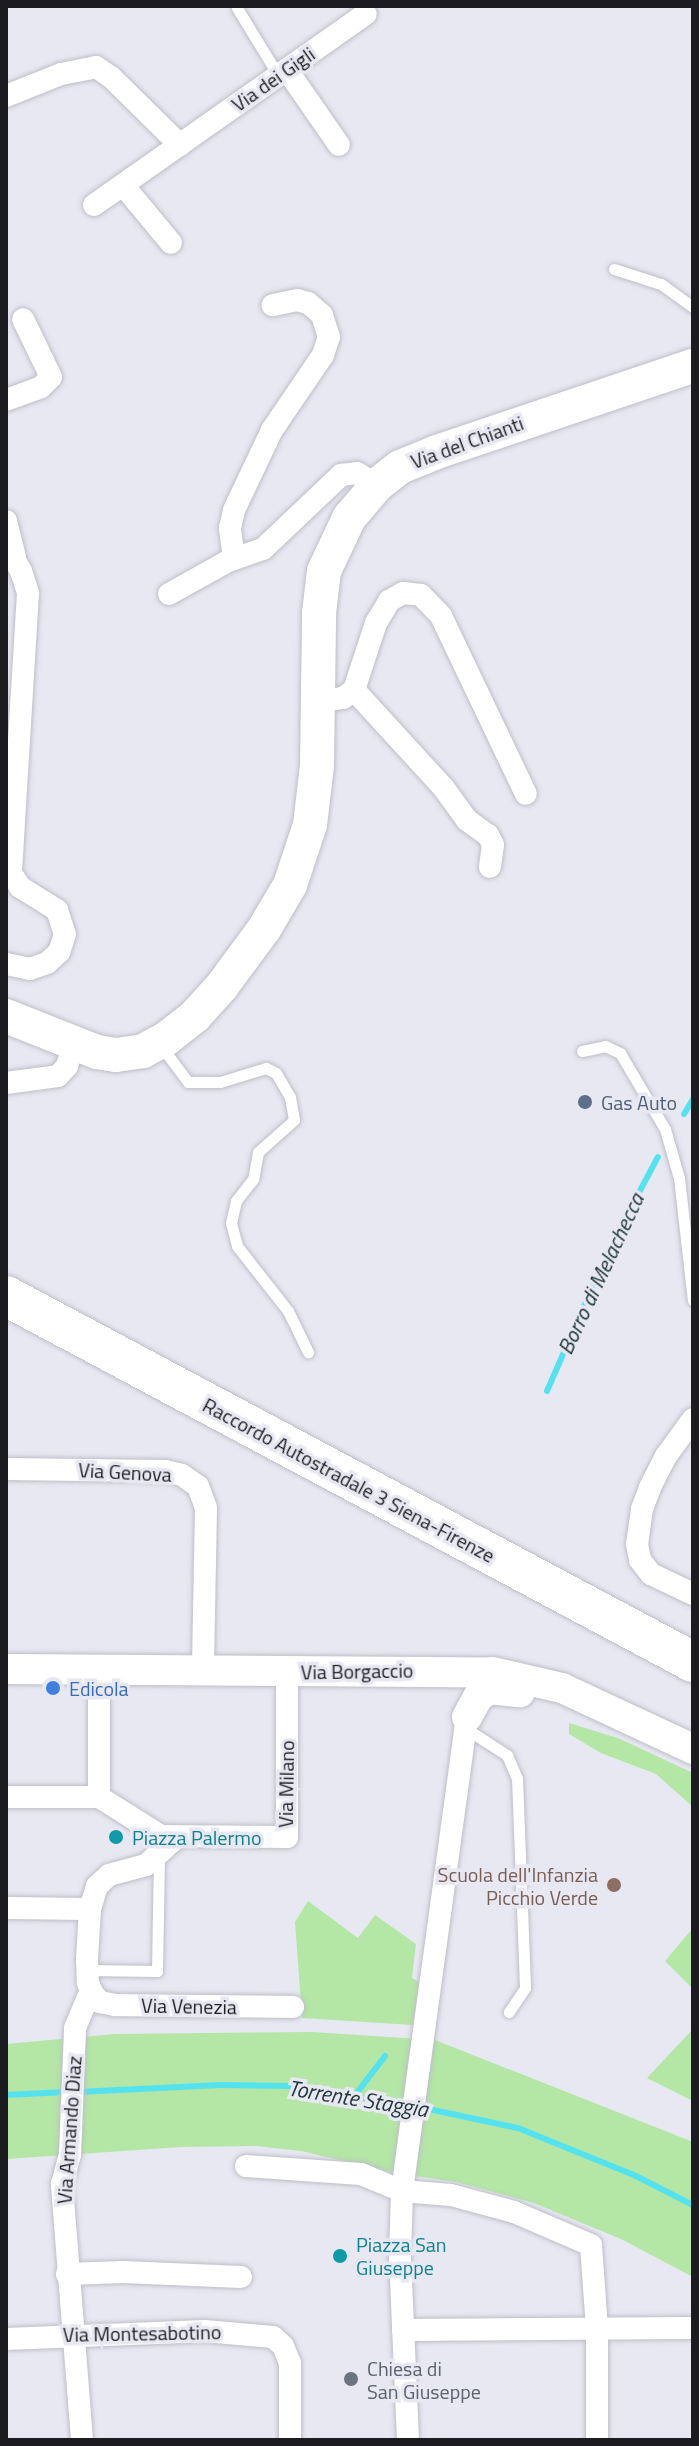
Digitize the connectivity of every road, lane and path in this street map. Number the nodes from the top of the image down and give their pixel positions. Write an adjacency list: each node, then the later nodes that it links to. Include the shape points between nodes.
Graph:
1 (237, 8): 3 (lane)
2 (366, 14): 3 (street, Via dei Gigli)
3 (283, 73): 5 (street, Via dei Gigli); 6 (street)
4 (6, 96): 5 (street, via 61,74 96,67)
5 (180, 145): 7 (street, Via dei Gigli)
6 (339, 145)
7 (123, 185): 8 (street, Via dei Gigli); 9 (street)
8 (94, 205)
9 (171, 243)
10 (614, 269): 12 (lane, via 661,284)
11 (273, 305): 19 (street, via 308,303 322,315 329,337 323,355 272,430 234,510)
12 (693, 307)
13 (23, 319): 15 (street, via 51,377 41,387)
14 (693, 366): 16 (main road, Via del Chianti, via 457,444 408,463)
15 (6, 400)
16 (377, 485): 19 (street, via 357,473 341,475 263,549); 22 (main road, Via del Chianti, via 349,518 324,571)
17 (6, 521): 18 (street)
18 (11, 551): 25 (street, via 28,593 11,873 26,891 57,910 65,934 59,952 47,963 30,969)
19 (234, 558): 20 (street)
20 (169, 594)
21 (354, 690): 22 (street, via 343,698); 23 (street, via 385,605 403,593 421,595 441,616); 24 (street, via 467,820 488,835 493,845)
22 (317, 702): 27 (main road, Via del Chianti, via 313,807 307,842 290,885 222,986 195,1016)
23 (526, 794)
24 (490, 867)
25 (6, 964)
26 (6, 1016): 28 (main road, Via del Chianti)
27 (159, 1043): 28 (main road, Via del Chianti, via 116,1055); 34 (lane, via 188,1082 220,1082 266,1068 276,1073 290,1097 294,1120 258,1152 253,1179 236,1201 231,1223 237,1246 288,1311)
28 (74, 1045): 30 (street, via 58,1076)
29 (582, 1051): 33 (lane, via 605,1046 620,1053 665,1129 679,1178)
30 (6, 1083)
31 (6, 1271): 38 (highway, Raccordo Autostradale 3 Siena-Firenze)
32 (6, 1296): 39 (highway, Raccordo Autostradale 3 Siena-Firenze)
33 (693, 1300)
34 (308, 1352)
35 (693, 1419): 37 (street, via 650,1488 637,1544 640,1560 651,1574)
36 (6, 1469): 42 (street, Via Genova, via 174,1472 198,1486 206,1508)
37 (693, 1594)
38 (693, 1636)
39 (693, 1662)
40 (6, 1669): 41 (main road, Via Borgaccio)
41 (99, 1669): 42 (main road, Via Borgaccio); 49 (street)
42 (203, 1670): 43 (main road, Via Borgaccio)
43 (287, 1672): 44 (main road, Via Borgaccio); 50 (street, Via Milano, via 287,1837)
44 (365, 1673): 45 (main road, Via Borgaccio, via 505,1674 562,1688); 46 (main road, via 451,1684 463,1699)
45 (592, 1705): 46 (main road, via 497,1687 481,1694); 47 (main road, Via Borgaccio)
46 (465, 1722): 56 (lane, via 503,1751 517,1778 525,1988); 58 (street)
47 (693, 1749)
48 (6, 1797): 49 (street)
49 (99, 1797): 50 (street, via 155,1834)
50 (177, 1837): 51 (street)
51 (159, 1854): 53 (street, via 142,1868 104,1878); 54 (lane, via 157,1971)
52 (6, 1908): 53 (street)
53 (90, 1909): 54 (street, Via Armando Diaz)
54 (89, 1980): 55 (street, Via Venezia, via 100,2002 115,2005); 59 (street, Via Armando Diaz, via 75,2035 70,2155 62,2184)
55 (293, 2007)
56 (509, 2012)
57 (246, 2166): 58 (street, via 361,2174)
58 (404, 2183): 61 (street, via 497,2207 591,2245); 63 (street)
59 (67, 2274): 60 (street); 64 (street, Via Armando Diaz)
60 (241, 2277)
61 (597, 2328): 62 (street); 63 (street); 69 (street)
62 (693, 2328)
63 (403, 2330): 68 (street)
64 (72, 2334): 65 (street, Via Montesabotino); 66 (street, Via Armando Diaz); 67 (street, Via Montesabotino, via 227,2332 278,2339 290,2363)
65 (6, 2339)
66 (82, 2440)
67 (290, 2440)
68 (408, 2440)
69 (597, 2440)

